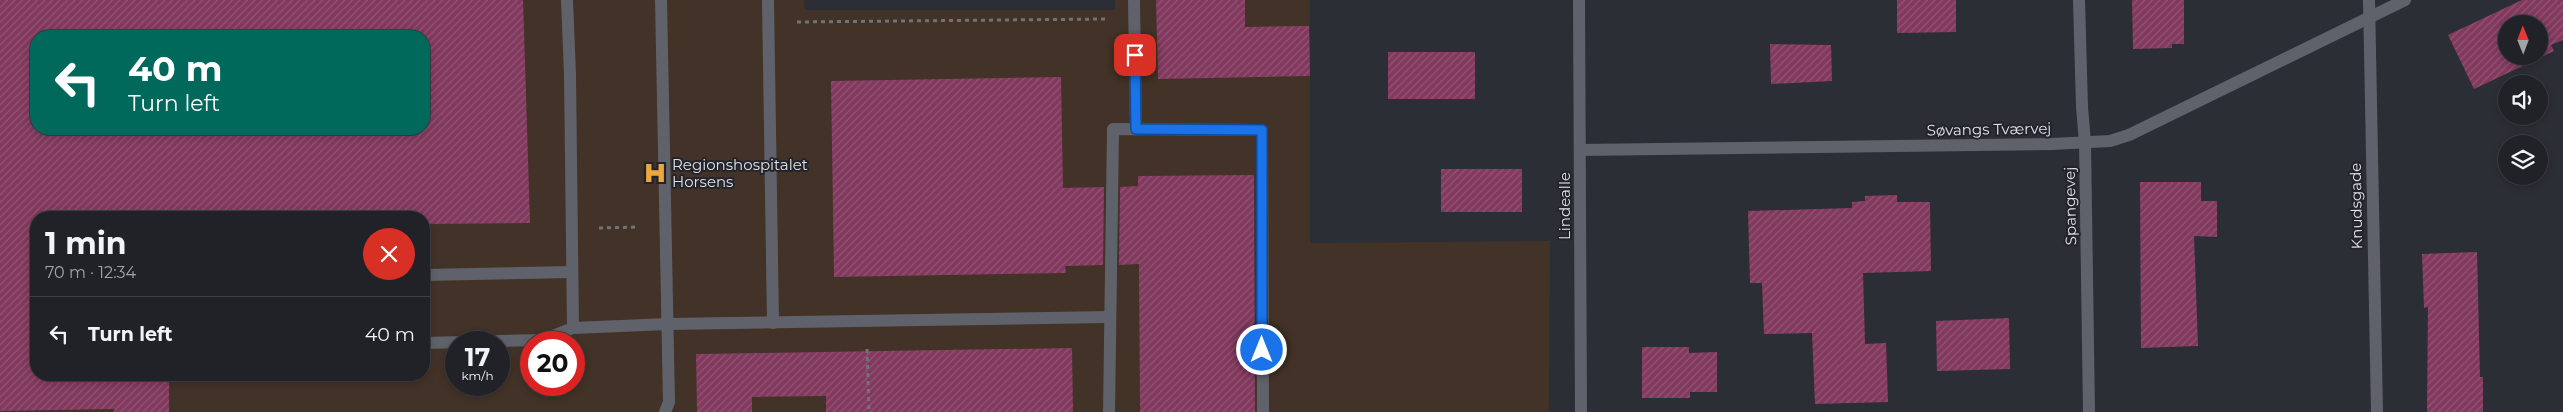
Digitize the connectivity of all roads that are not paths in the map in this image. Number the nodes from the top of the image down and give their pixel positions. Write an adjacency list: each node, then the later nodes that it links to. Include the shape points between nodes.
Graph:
1 (567, 0): 13 (street)
2 (661, 0): 17 (street)
3 (768, 0): 16 (street)
4 (1134, 0): 10 (street)
5 (1579, 0): 12 (street, Lindealle)
6 (2079, 0): 11 (street, Spangevej)
7 (2369, 0): 9 (street, Knudsgade)
8 (2405, 0): 9 (street, Søvangs Tværvej)
9 (2369, 17): 11 (street, Søvangs Tværvej, via 2128,135 2110,141); 25 (street, Knudsgade)
10 (1136, 129): 15 (street, via 1113,129); 22 (street, via 1262,130)
11 (2085, 143): 12 (street, Søvangs Tværvej); 24 (street, Spangevej)
12 (1580, 150): 23 (street, Lindealle)
13 (572, 272): 14 (street); 18 (street)
14 (430, 275)
15 (1109, 317): 16 (street); 21 (street)
16 (773, 323): 17 (street)
17 (668, 324): 18 (street); 20 (street, via 668,402)
18 (573, 328): 19 (street, via 542,340)
19 (430, 343)
20 (665, 412)
21 (1109, 412)
22 (1262, 412)
23 (1582, 412)
24 (2089, 412)
25 (2377, 412)

